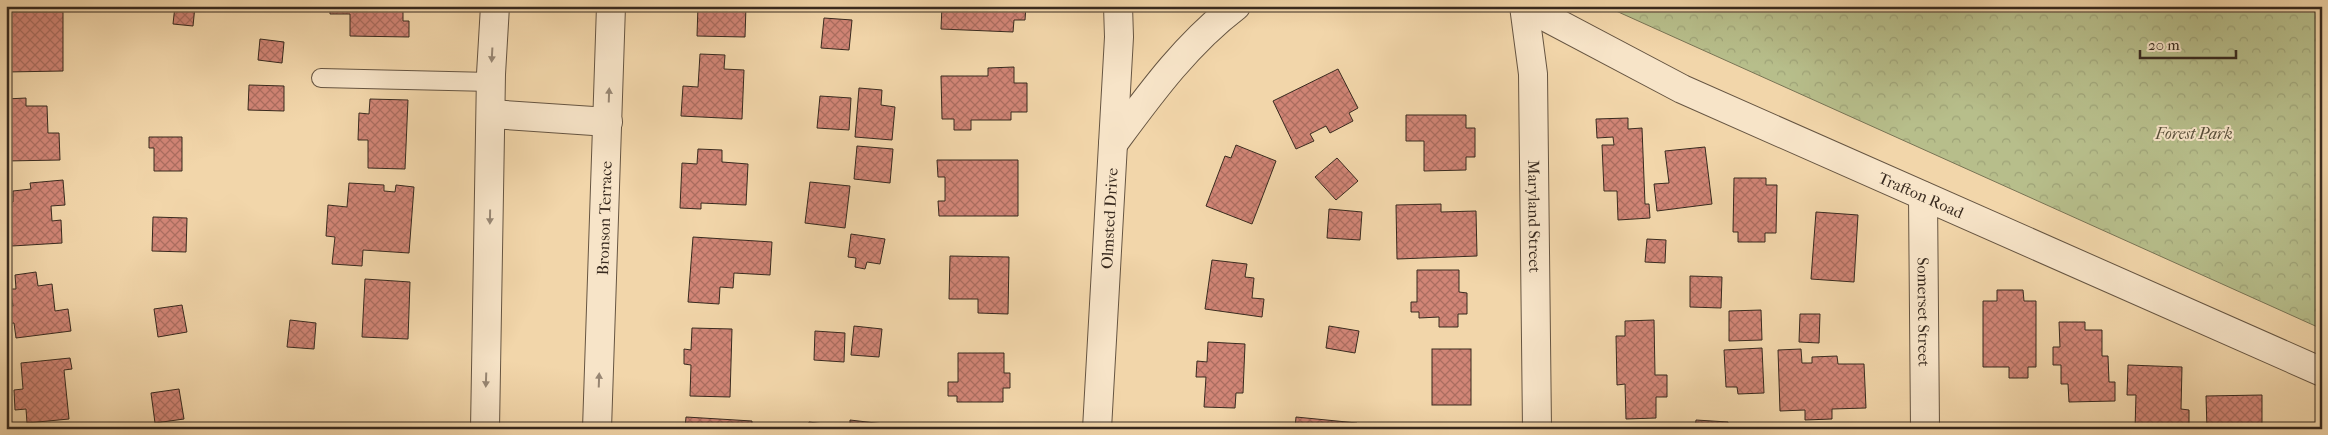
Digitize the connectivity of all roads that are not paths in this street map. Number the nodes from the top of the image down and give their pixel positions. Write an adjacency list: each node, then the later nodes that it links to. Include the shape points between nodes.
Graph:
1 (495, 6): 7 (street, one-way to 7)
2 (611, 6): 9 (street, Bronson Terrace, one-way to 2)
3 (1118, 6): 10 (street, Olmsted Drive)
4 (1236, 6): 10 (street, via 1178,60)
5 (1525, 6): 11 (street, Trafton Road, via 1682,89); 16 (street, Maryland Street, via 1533,74)
6 (321, 78): 7 (lane)
7 (491, 82): 8 (street)
8 (491, 114): 9 (street); 13 (street, one-way to 13)
9 (608, 122): 14 (street, Bronson Terrace, one-way to 9)
10 (1113, 144): 15 (street, Olmsted Drive)
11 (1923, 196): 12 (street, Trafton Road); 17 (street, Somerset Street)
12 (2322, 372)
13 (485, 429)
14 (597, 429)
15 (1097, 429)
16 (1537, 429)
17 (1925, 429)

